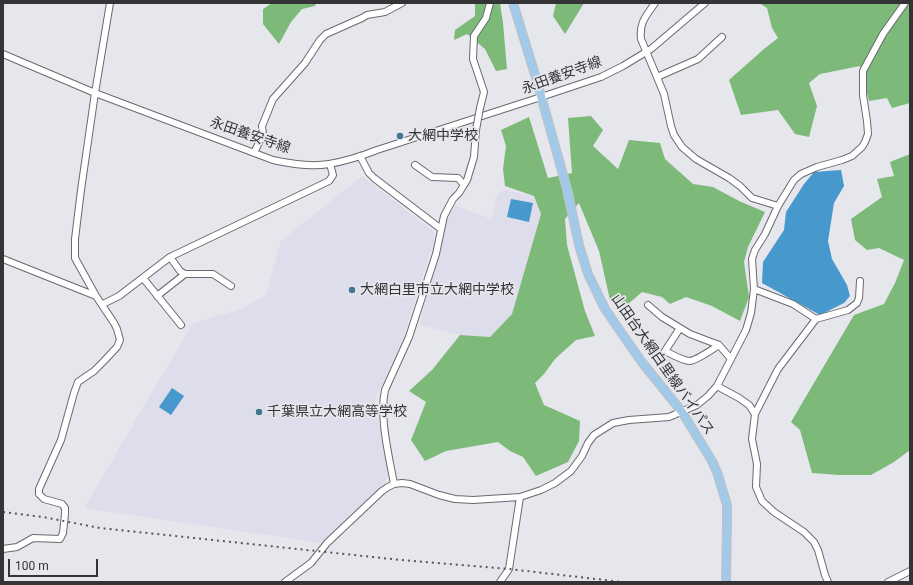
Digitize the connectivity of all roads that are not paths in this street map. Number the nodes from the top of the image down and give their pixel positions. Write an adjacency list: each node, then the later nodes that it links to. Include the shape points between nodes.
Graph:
1 (110, 3): 12 (street)
2 (402, 3): 14 (street, via 385,12 367,15 326,34 320,40 305,63 273,99 262,126 263,134)
3 (490, 3): 18 (street, bridge, via 486,18 474,36 473,59 484,92 476,130 474,157)
4 (513, 3): 13 (main road, 山田台大網白里線バイパス)
5 (655, 3): 9 (street, via 642,23 640,31)
6 (705, 3): 9 (street, 永田養安寺線)
7 (905, 3): 19 (street, via 883,34 863,71 868,134 862,147 852,156 801,174 794,180)
8 (722, 37): 11 (street, via 698,59)
9 (646, 52): 11 (street); 13 (street, 永田養安寺線, via 601,77)
10 (3, 54): 12 (street, 永田養安寺線)
11 (657, 77): 19 (street, via 674,135 682,147 696,159 740,186 752,198)
12 (95, 93): 14 (street, 永田養安寺線); 28 (street, via 75,258)
13 (541, 97): 15 (street, 永田養安寺線); 38 (main road, 山田台大網白里線バイパス, via 588,274 605,309 640,361)
14 (254, 153): 16 (street, 永田養安寺線, via 294,164)
15 (360, 156): 16 (street, 永田養安寺線); 20 (street, via 374,178)
16 (330, 164): 21 (street, via 333,175 329,181)
17 (416, 166): 18 (street, via 432,177 458,178)
18 (464, 185): 20 (street, via 444,216)
19 (778, 206): 27 (street, via 752,259)
20 (441, 229): 40 (street, via 436,254 409,337 385,390 383,415)
21 (170, 257): 23 (street); 24 (street)
22 (3, 259): 28 (street)
23 (185, 274): 26 (street, via 213,274); 29 (street)
24 (143, 278): 29 (street); 30 (street, via 119,296)
25 (860, 281): 32 (street, via 857,302 848,310)
26 (231, 286)
27 (754, 289): 32 (street, via 793,304); 36 (street, via 746,330)
28 (96, 296): 30 (street)
29 (157, 296): 33 (street)
30 (103, 304): 42 (street, via 120,340 104,361 78,382 61,440 39,490 44,499 62,504 65,508 63,533 60,539 33,538 17,547)
31 (648, 305): 34 (street)
32 (816, 319): 39 (street, via 778,369)
33 (180, 325)
34 (680, 328): 35 (street); 35 (street, via 665,351 674,356 690,360)
35 (719, 345): 36 (street)
36 (731, 359): 37 (street)
37 (718, 386): 38 (street, via 697,405); 39 (street, via 749,405)
38 (682, 412): 41 (street, via 669,417 613,423 594,435 571,471 555,483); 46 (main road, 山田台大網白里線バイパス, via 712,461 726,505)
39 (755, 414): 47 (street, via 752,439 757,464 756,487 762,501 814,542)
40 (394, 484): 41 (street, via 410,484 455,499); 44 (street, via 382,491 327,543 311,563)
41 (520, 497): 45 (street, via 509,569)
42 (3, 548)
43 (910, 571): 48 (street)
44 (285, 582)
45 (500, 582)
46 (726, 582)
47 (828, 582)
48 (888, 582)

